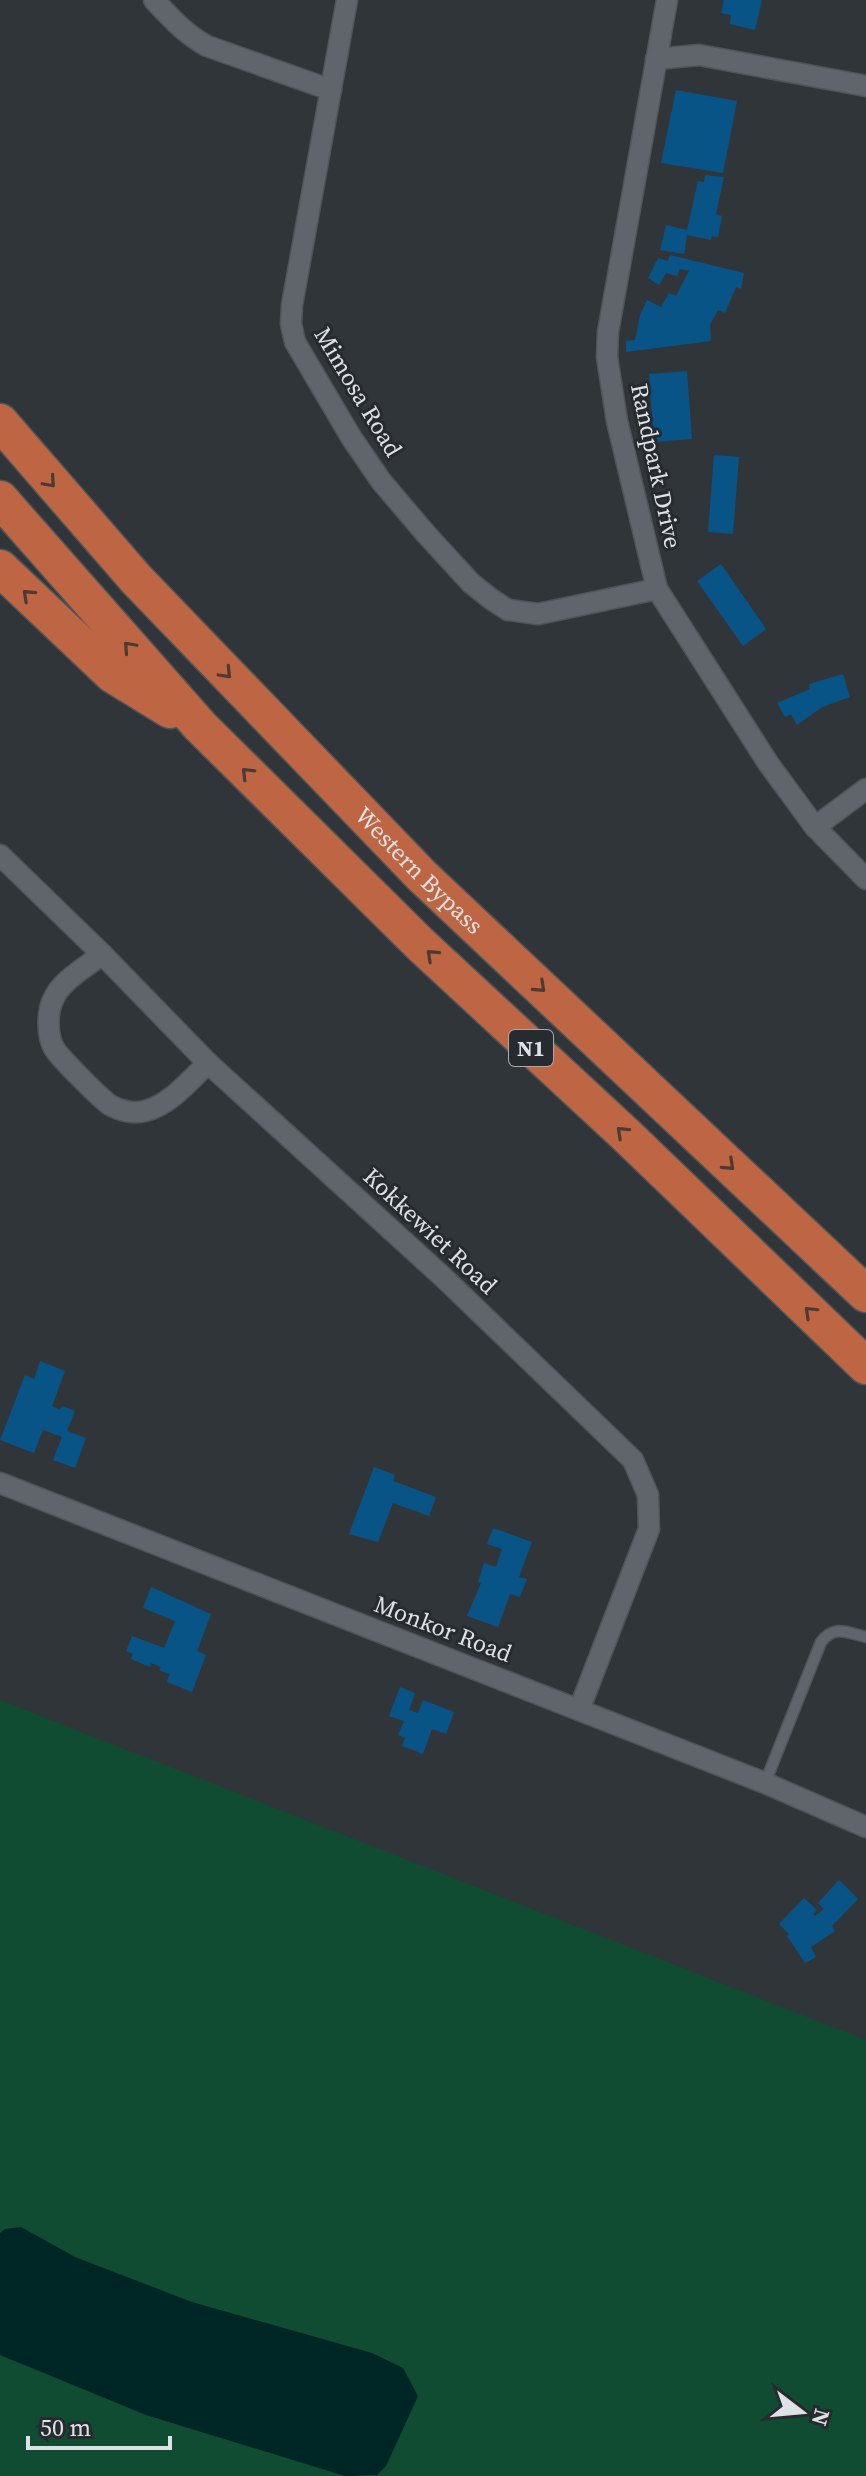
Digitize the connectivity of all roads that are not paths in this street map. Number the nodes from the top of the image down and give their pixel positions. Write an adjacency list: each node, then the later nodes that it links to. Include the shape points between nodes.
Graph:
1 (154, 0): 6 (street, via 175,24 207,46)
2 (347, 0): 6 (street, Mimosa Road)
3 (667, 0): 4 (street, Randpark Drive)
4 (656, 59): 5 (street, via 699,55); 10 (street, Randpark Drive, via 607,357)
5 (866, 86)
6 (331, 90): 10 (street, Mimosa Road, via 291,324 295,342 351,437 426,534 471,583 508,610 552,612)
7 (0, 422): 18 (highway, Western Bypass / N1, one-way to 18, via 136,579 422,876)
8 (0, 499): 11 (highway, N1, one-way to 8)
9 (0, 568): 11 (highway, one-way to 9, via 113,675)
10 (657, 589): 13 (street, Randpark Drive)
11 (200, 726): 19 (highway, N1, one-way to 11, via 420,944)
12 (866, 789): 13 (street)
13 (815, 827): 15 (street, Randpark Drive)
14 (0, 855): 16 (street, Kokkewiet Road)
15 (866, 879)
16 (102, 954): 17 (street, Kokkewiet Road); 17 (street, via 53,1000 54,1049 109,1104 126,1112 160,1106)
17 (208, 1063): 22 (street, Kokkewiet Road, via 633,1460 648,1495 649,1529)
18 (866, 1294)
19 (866, 1366)
20 (0, 1483): 22 (street, Monkor Road)
21 (866, 1637): 23 (lane, via 838,1630 821,1642)
22 (579, 1710): 23 (street, Monkor Road)
23 (765, 1783): 24 (street, Monkor Road)
24 (866, 1827)

